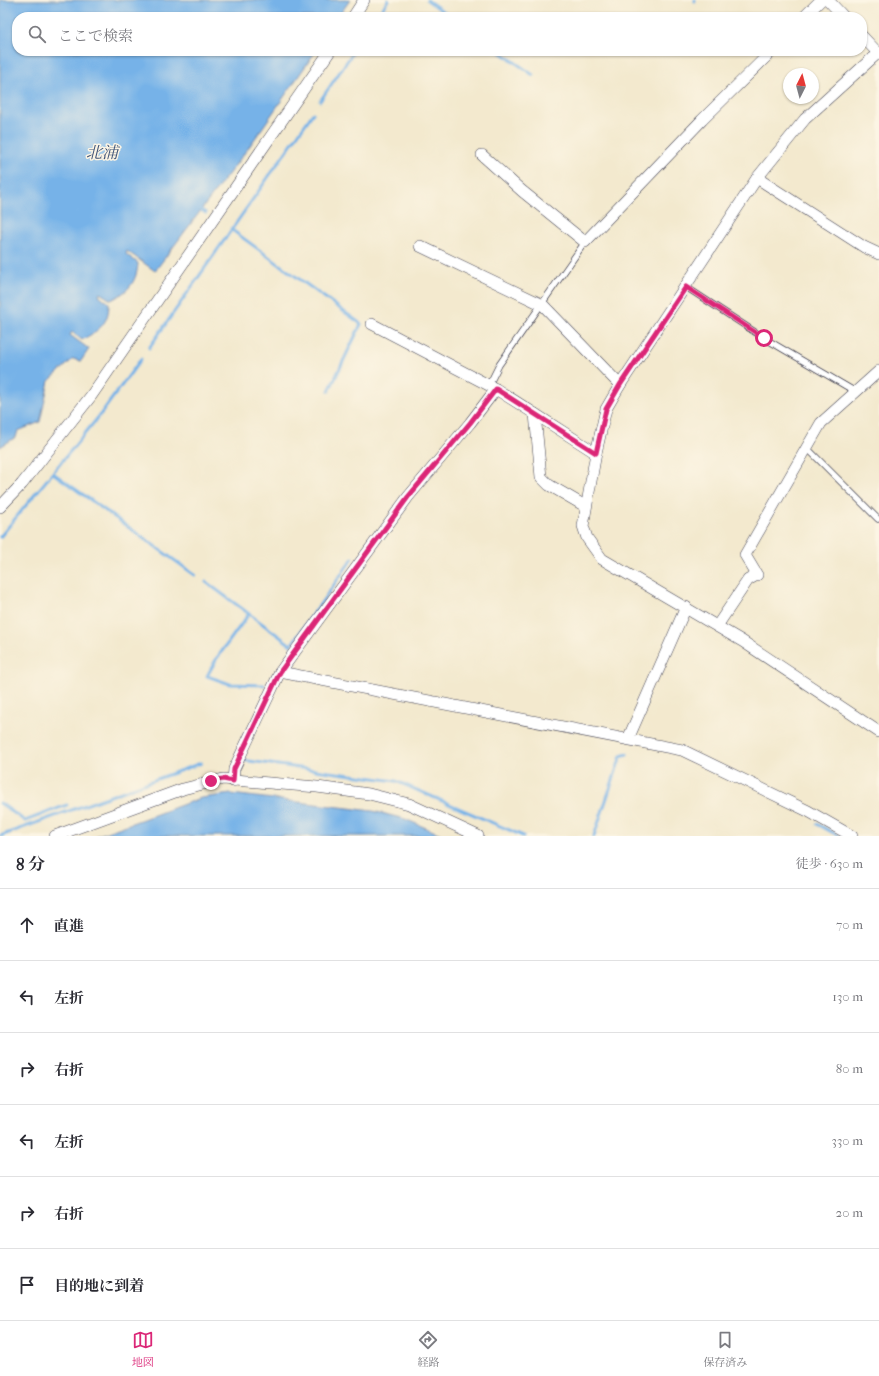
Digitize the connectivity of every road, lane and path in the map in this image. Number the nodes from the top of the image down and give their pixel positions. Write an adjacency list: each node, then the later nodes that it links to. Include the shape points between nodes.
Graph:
1 (364, 0): 4 (street)
2 (821, 0): 5 (street)
3 (828, 0): 6 (street)
4 (356, 12)
5 (809, 12)
6 (839, 12)
7 (867, 41): 8 (street)
8 (879, 53): 12 (street, via 805,119)
9 (327, 56): 27 (street, via 91,396)
10 (767, 56): 13 (street)
11 (482, 155): 13 (street)
12 (757, 178): 15 (street); 16 (street)
13 (586, 242): 17 (lane)
14 (420, 246): 17 (street)
15 (879, 254)
16 (686, 287): 20 (street); 22 (lane, via 764,338)
17 (543, 305): 20 (street); 21 (lane, via 500,365)
18 (372, 324): 21 (street)
19 (879, 371): 22 (street)
20 (620, 385): 25 (street, via 606,409)
21 (493, 387): 23 (street); 31 (street, via 470,423 408,497)
22 (856, 392): 24 (street, via 821,423)
23 (535, 414): 25 (street); 26 (street, via 541,477 549,485)
24 (807, 448): 28 (lane); 30 (street, via 745,555 757,575 748,580)
25 (596, 453): 26 (street)
26 (585, 506): 29 (street, via 583,526 587,538 602,559)
27 (0, 508)
28 (878, 519)
29 (686, 607): 30 (street); 33 (street)
30 (717, 626): 32 (street)
31 (280, 672): 33 (street); 34 (street, via 234,769)
32 (879, 732)
33 (628, 739): 37 (street, via 682,750 808,811)
34 (233, 781): 35 (street, via 223,779 182,789); 36 (street, via 317,787 369,794 409,804)
35 (55, 836)
36 (478, 836)
37 (852, 836)

